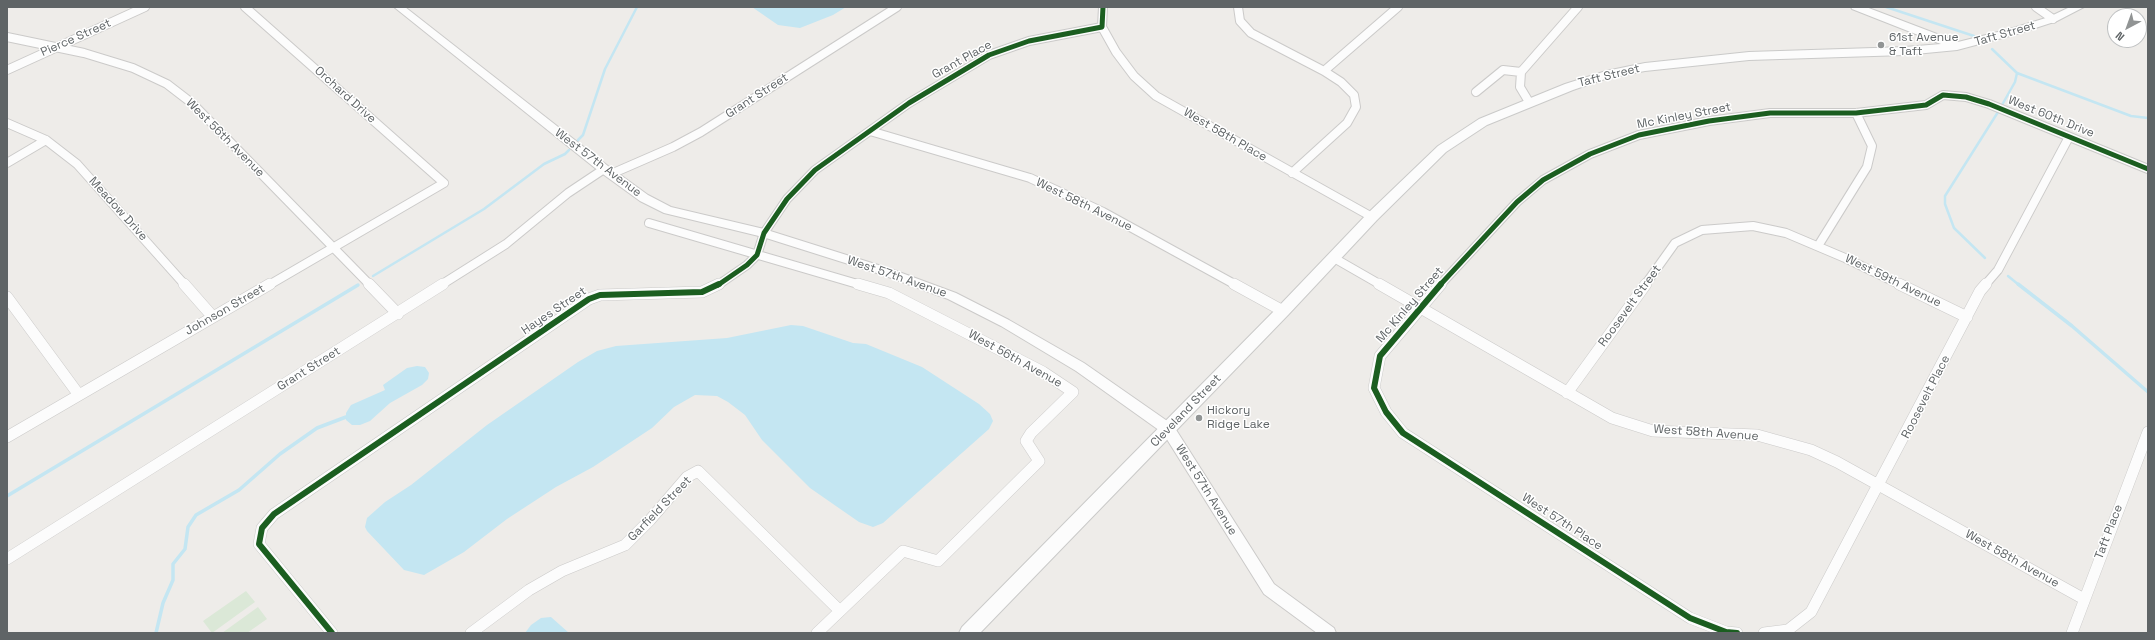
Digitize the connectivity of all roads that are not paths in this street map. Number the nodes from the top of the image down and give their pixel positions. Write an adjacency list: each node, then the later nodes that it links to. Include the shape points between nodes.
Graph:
1 (145, 7): 17 (street, Pierce Street)
2 (245, 7): 34 (street, Orchard Drive)
3 (399, 7): 32 (street, West 57th Avenue)
4 (897, 7): 32 (street, Grant Street, via 701,132 673,147)
5 (1103, 7): 14 (street)
6 (1398, 7): 20 (street)
7 (1578, 7): 21 (street)
8 (1856, 7): 13 (main road)
9 (2036, 7): 12 (street)
10 (2079, 7): 12 (main road, Taft Street)
11 (1238, 10): 20 (street, via 1240,21 1251,34)
12 (2053, 19): 16 (main road, Taft Street)
13 (1900, 24): 16 (main road); 18 (main road, via 1915,39 1916,45)
14 (1102, 27): 27 (street, Grant Place, via 1029,41 989,55 909,103); 33 (street, West 58th Place, via 1134,76 1156,96)
15 (7, 36): 17 (street, West 56th Avenue)
16 (1957, 46): 18 (main road, Taft Street)
17 (54, 48): 19 (street, Pierce Street); 41 (street, West 56th Avenue, via 84,53 133,68 167,84 193,104)
18 (1911, 51): 24 (main road, Taft Street, via 1749,56 1688,61 1606,75)
19 (7, 70)
20 (1324, 71): 33 (street, via 1341,82 1354,95 1356,107 1347,123)
21 (1521, 72): 22 (street, via 1503,70); 24 (street, via 1520,87)
22 (1476, 92)
23 (1943, 95): 25 (street, Mc Kinley Street, via 1926,105); 28 (street, West 60th Drive, via 1966,97 1989,104)
24 (1529, 102): 35 (main road, Taft Street, via 1483,122 1442,149)
25 (1856, 113): 40 (street, via 1872,146 1867,167); 45 (street, Mc Kinley Street, via 1770,113 1708,121 1639,135 1590,154 1543,180 1517,202)
26 (7, 123): 29 (street, Meadow Drive)
27 (870, 132): 39 (street, via 815,170 787,199); 46 (street, West 58th Avenue, via 1030,178 1103,212)
28 (2069, 136): 31 (street, West 60th Drive); 49 (street, Roosevelt Place, via 2002,264 1980,291)
29 (46, 140): 30 (street); 48 (street, Meadow Drive, via 94,181)
30 (7, 163)
31 (2148, 169)
32 (607, 171): 39 (street, West 57th Avenue, via 644,198 668,210); 47 (street, Grant Street, via 568,193 506,244)
33 (1292, 173): 36 (street, West 58th Place)
34 (444, 183): 41 (street, Johnson Street)
35 (1402, 188): 36 (main road, Cleveland Street)
36 (1372, 217): 43 (main road, Cleveland Street)
37 (648, 222): 42 (street)
38 (1702, 230): 40 (street, West 59th Avenue, via 1753,226 1786,233); 50 (street, Roosevelt Street, via 1675,243)
39 (764, 233): 42 (street); 53 (street, West 57th Avenue, via 887,272 952,296 1005,323 1080,367)
40 (1818, 246): 49 (street, West 59th Avenue)
41 (334, 248): 47 (street, West 56th Avenue); 48 (street, Johnson Street)
42 (757, 255): 59 (street, West 56th Avenue, via 889,293 1043,372 1073,392 1026,441 1039,461 938,561 903,551); 61 (street, Hayes Street, via 712,289 702,292 600,295 589,299 274,514 262,528 259,544)
43 (1334, 258): 45 (street, West 58th Avenue); 46 (main road, Cleveland Street)
44 (7, 297): 51 (street)
45 (1420, 307): 50 (street, West 58th Avenue); 52 (street, Mc Kinley Street, via 1380,356 1374,388)
46 (1283, 311): 53 (main road, Cleveland Street)
47 (398, 314): 57 (street, Grant Street)
48 (213, 317): 51 (street, Johnson Street)
49 (1967, 317): 56 (street, Roosevelt Place)
50 (1567, 394): 56 (street, West 58th Avenue, via 1612,418 1653,431 1757,435 1784,442 1830,459)
51 (79, 396): 55 (street, Johnson Street)
52 (1386, 412): 66 (street, West 57th Place, via 1403,433 1690,618 1726,632)
53 (1168, 429): 64 (main road, Cleveland Street); 65 (street, West 57th Avenue, via 1269,589)
54 (2148, 432): 58 (street, Taft Place)
55 (7, 437)
56 (1880, 486): 58 (street, West 58th Avenue); 60 (street, Roosevelt Place, via 1811,612)
57 (7, 558)
58 (2084, 599): 68 (street, Taft Place)
59 (840, 611): 62 (street, Garfield Street, via 698,472 687,477 625,545 562,570 529,590); 63 (street)
60 (1788, 632): 67 (street, Roosevelt Place)
61 (332, 633)
62 (471, 633)
63 (817, 633)
64 (968, 633)
65 (1329, 633)
66 (1737, 633)
67 (1764, 633)
68 (2072, 633)

